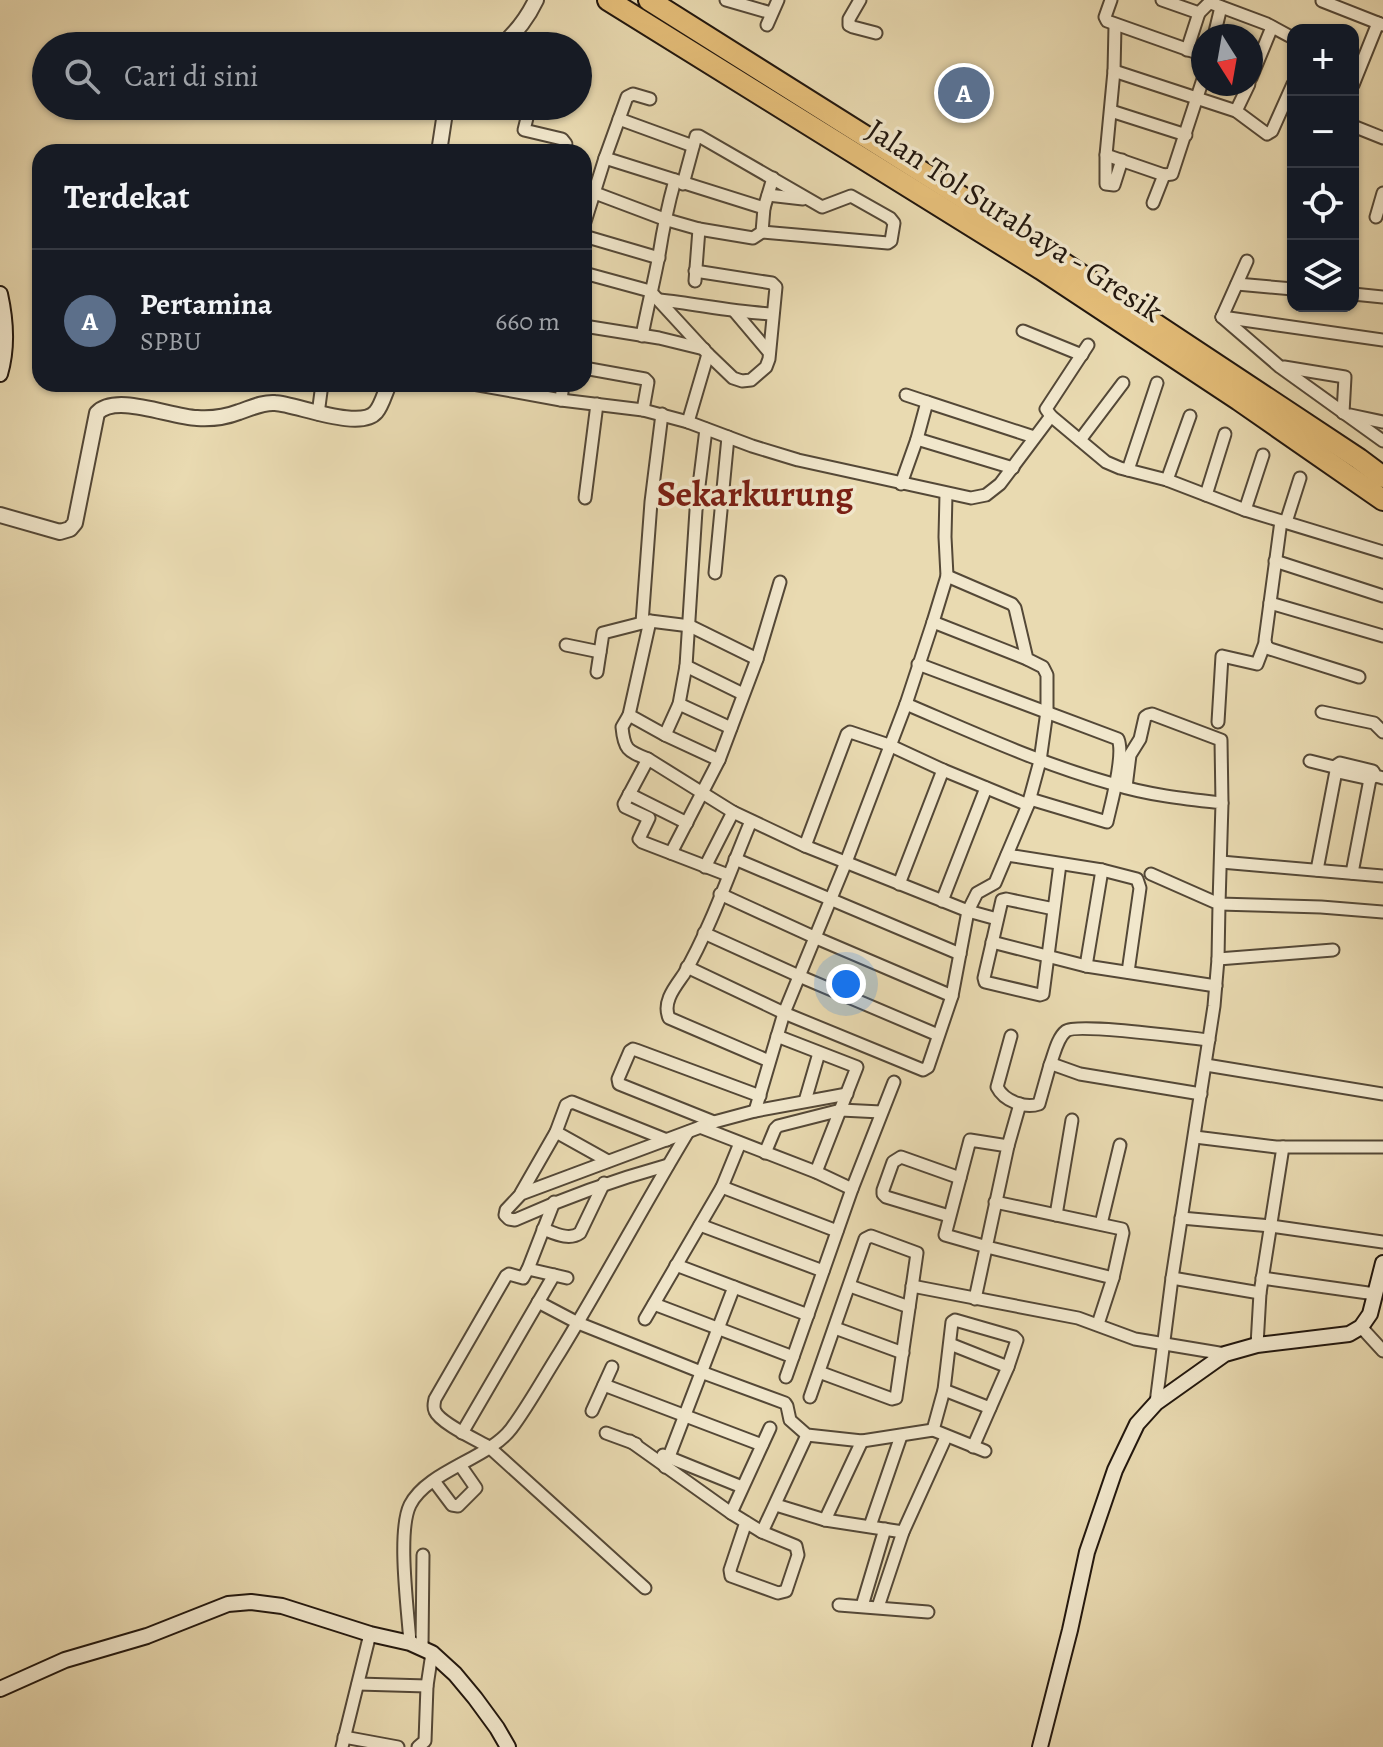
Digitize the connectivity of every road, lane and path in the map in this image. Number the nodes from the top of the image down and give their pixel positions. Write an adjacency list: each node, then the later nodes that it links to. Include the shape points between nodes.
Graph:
1 (536, 0): 16 (main road)
2 (608, 0): 116 (highway, Jalan Tol Surabaya - Gresik, via 1041,269)
3 (649, 0): 109 (highway, Jalan Tol Surabaya - Gresik, via 1078,272)
4 (726, 0): 5 (street, via 769,19)
5 (778, 0)
6 (860, 0): 17 (street, via 849,25)
7 (1111, 0): 14 (street, via 1106,19)
8 (1162, 0): 11 (street)
9 (1322, 1): 13 (street)
10 (1215, 3): 11 (street); 12 (street); 15 (street)
11 (1199, 13): 20 (street)
12 (1214, 24)
13 (1380, 24): 23 (street)
14 (1115, 26): 20 (street); 22 (street)
15 (1272, 27): 18 (street); 19 (street)
16 (517, 32)
17 (876, 33)
18 (1287, 35)
19 (1263, 48)
20 (1187, 50): 21 (street)
21 (1191, 51)
22 (1114, 71): 28 (street); 29 (street)
23 (1359, 71)
24 (1199, 96): 28 (street)
25 (1243, 96): 30 (street)
26 (1287, 96): 30 (street, via 1267,134)
27 (650, 99): 31 (street, via 630,94)
28 (1198, 99): 30 (street); 35 (street)
29 (1111, 111): 35 (street); 40 (street)
30 (1236, 111)
31 (619, 119): 39 (street); 41 (street)
32 (444, 120): 37 (main road)
33 (526, 120): 38 (street, via 524,130)
34 (1359, 128): 36 (street)
35 (1186, 135): 43 (street, via 1172,174)
36 (1383, 138)
37 (440, 144)
38 (566, 144)
39 (693, 146): 44 (street, via 699,136); 45 (street)
40 (1106, 155): 42 (street); 42 (street, via 1106,184 1114,185)
41 (605, 158): 45 (street); 46 (street)
42 (1122, 160): 43 (street)
43 (1164, 175): 51 (street)
44 (773, 178): 48 (street); 49 (street)
45 (679, 182): 52 (street); 54 (street)
46 (595, 193): 50 (street); 54 (street)
47 (1383, 193): 53 (street)
48 (768, 195): 49 (street); 52 (street)
49 (808, 200): 56 (street, via 825,207 851,196 892,220 891,241)
50 (592, 202)
51 (1153, 203)
52 (764, 208): 56 (street)
53 (1376, 217)
54 (664, 219): 55 (street); 58 (street)
55 (699, 229): 56 (street, via 747,238); 69 (street, via 695,276 772,283)
56 (762, 232)
57 (592, 238): 58 (street)
58 (659, 258): 65 (street)
59 (1247, 261): 61 (street)
60 (592, 276): 65 (street)
61 (1237, 284): 62 (street); 70 (street)
62 (1287, 288)
63 (0, 294): 80 (main road, via 6,341)
64 (1359, 295): 66 (street)
65 (655, 296): 67 (street); 71 (street); 74 (street)
66 (1383, 297)
67 (694, 304): 68 (street); 71 (street)
68 (735, 312): 69 (street); 77 (street)
69 (772, 314): 77 (street)
70 (1222, 317): 75 (street); 78 (street)
71 (677, 320): 76 (street)
72 (592, 327): 74 (street)
73 (1023, 331): 95 (street, via 1085,350 1046,409)
74 (642, 336): 76 (street)
75 (1383, 340)
76 (706, 351): 77 (street, via 742,381 766,367); 97 (street)
77 (768, 351)
78 (1280, 367): 94 (street); 94 (street, via 1345,377)
79 (592, 369): 91 (street, via 645,379 649,386)
80 (0, 374)
81 (1123, 383): 104 (street)
82 (1157, 383): 108 (street)
83 (321, 392): 92 (street)
84 (385, 392): 92 (main road, via 375,413 367,417)
85 (517, 392): 88 (street)
86 (562, 392): 88 (street)
87 (906, 395): 89 (street)
88 (561, 400): 90 (street)
89 (927, 402): 102 (street); 103 (street)
90 (597, 404): 91 (street); 115 (street)
91 (643, 410): 93 (street)
92 (318, 414): 118 (main road, via 274,403 197,418 102,407 70,529 60,532)
93 (662, 414): 97 (street); 127 (street, via 651,502)
94 (1344, 414): 98 (street); 105 (street)
95 (1051, 416): 102 (street); 104 (street)
96 (1190, 416): 111 (street)
97 (688, 422): 99 (street)
98 (1383, 422)
99 (706, 429): 101 (street); 129 (street)
100 (1225, 434): 114 (street)
101 (728, 437): 112 (street); 122 (street)
102 (1034, 437): 107 (street)
103 (917, 439): 107 (street); 112 (street)
104 (1080, 440): 108 (street, via 1106,462)
105 (1383, 441)
106 (1263, 455): 117 (street)
107 (1013, 468): 113 (street, via 986,495)
108 (1128, 470): 111 (street)
109 (1383, 477)
110 (1300, 478): 119 (street)
111 (1167, 480): 114 (street)
112 (901, 484): 113 (street)
113 (946, 494): 123 (street)
114 (1206, 495): 117 (street)
115 (585, 498)
116 (1383, 500)
117 (1245, 510): 119 (street)
118 (0, 515)
119 (1284, 522): 120 (street); 121 (street)
120 (1383, 552)
121 (1275, 561): 125 (street); 126 (street)
122 (715, 573)
123 (947, 576): 128 (street); 135 (street, via 1012,604)
124 (780, 582): 134 (street)
125 (1383, 596)
126 (1270, 603): 130 (street); 131 (street)
127 (646, 622): 129 (street); 133 (street, via 603,633); 145 (street)
128 (933, 622): 135 (street); 136 (street)
129 (690, 626): 134 (street); 137 (street)
130 (1383, 636)
131 (1265, 643): 139 (street); 146 (street, via 1257,664 1222,656)
132 (566, 645): 133 (street)
133 (600, 652): 138 (street)
134 (757, 659): 140 (street)
135 (1027, 659): 143 (street, via 1047,675)
136 (918, 664): 142 (street); 143 (street)
137 (686, 666): 140 (street); 141 (street)
138 (597, 672)
139 (1359, 677)
140 (743, 694): 147 (street)
141 (679, 704): 147 (street); 149 (street)
142 (906, 704): 150 (street); 153 (street)
143 (1047, 711): 153 (street); 158 (street, via 1118,739)
144 (1322, 712): 148 (street, via 1374,723)
145 (629, 715): 149 (street); 151 (street, via 622,727 625,745)
146 (1218, 722)
147 (731, 728): 152 (street)
148 (1383, 732)
149 (665, 735): 152 (street)
150 (889, 745): 156 (street); 167 (street, via 847,734); 171 (street)
151 (648, 759): 160 (street); 161 (street)
152 (719, 760): 160 (street)
153 (1040, 761): 158 (street); 162 (street)
154 (1310, 761): 155 (street)
155 (1335, 769): 157 (street); 176 (street)
156 (943, 770): 159 (street); 181 (street)
157 (1376, 778): 177 (street)
158 (1120, 786): 162 (street, via 1107,822); 163 (street); 163 (street, via 1145,717 1152,714 1221,740)
159 (986, 788): 162 (street); 184 (street)
160 (701, 793): 164 (street); 166 (street)
161 (629, 794): 166 (street); 168 (street, via 625,807 649,818 639,839)
162 (1029, 802): 169 (street)
163 (1222, 803): 172 (street)
164 (733, 812): 165 (street); 174 (street)
165 (751, 821): 167 (street); 170 (street)
166 (687, 823): 168 (street)
167 (805, 846): 171 (street)
168 (671, 853): 174 (street)
169 (1007, 855): 173 (street); 187 (street, via 995,883 977,893)
170 (735, 859): 179 (street); 183 (street)
171 (846, 862): 181 (street); 183 (street)
172 (1221, 862): 176 (street); 185 (street)
173 (1060, 864): 175 (street); 186 (street)
174 (705, 867): 179 (street)
175 (1102, 870): 197 (street); 199 (street, via 1140,884)
176 (1317, 870): 177 (street)
177 (1352, 873): 180 (street)
178 (1151, 874): 185 (street)
179 (728, 875): 182 (street)
180 (1383, 876)
181 (899, 884): 184 (street)
182 (720, 894): 190 (street); 191 (street)
183 (830, 900): 191 (street); 194 (street)
184 (942, 901): 187 (street)
185 (1219, 904): 188 (street); 196 (street)
186 (1054, 909): 189 (street, via 1004,899); 195 (street)
187 (968, 911): 189 (street); 194 (street)
188 (1383, 912)
189 (997, 919): 192 (street)
190 (704, 933): 198 (street); 200 (street)
191 (814, 937): 200 (street); 202 (street)
192 (992, 942): 195 (street); 195 (street, via 984,978 988,983 1042,995)
193 (1333, 950): 196 (street)
194 (960, 954): 202 (street)
195 (1048, 956): 197 (street)
196 (1218, 959): 201 (street)
197 (1086, 966): 199 (street)
198 (687, 967): 203 (street); 209 (street, via 669,998 669,1018)
199 (1128, 972): 201 (street)
200 (799, 976): 203 (street); 204 (street)
201 (1216, 986): 207 (street)
202 (952, 996): 204 (street)
203 (784, 1013): 204 (street, via 923,1070); 205 (street)
204 (938, 1035)
205 (777, 1036): 208 (street); 209 (street)
206 (1011, 1036): 218 (street, via 997,1087)
207 (1209, 1040): 210 (street, via 1071,1029 1061,1037); 211 (street)
208 (819, 1053): 213 (street, via 857,1067); 217 (street)
209 (769, 1061): 216 (street)
210 (1050, 1065): 214 (street); 218 (street, via 1039,1104)
211 (1206, 1065): 214 (street); 215 (street)
212 (894, 1082): 221 (street)
213 (847, 1094): 217 (street); 219 (street)
214 (1201, 1094): 226 (street)
215 (1383, 1094)
216 (760, 1096): 220 (street); 223 (street, via 630,1051 619,1084)
217 (805, 1101): 220 (street)
218 (1020, 1104): 230 (street)
219 (841, 1110): 221 (street); 233 (street, via 776,1127); 236 (street)
220 (755, 1111): 223 (street)
221 (881, 1112): 240 (street)
222 (1072, 1120): 244 (street)
223 (714, 1122): 224 (street)
224 (694, 1130): 227 (street); 228 (street); 235 (street)
225 (556, 1132): 227 (street, via 572,1102); 234 (street); 241 (street)
226 (1195, 1137): 231 (street); 246 (street)
227 (667, 1140): 234 (street)
228 (740, 1143): 233 (street); 239 (street)
229 (1120, 1145): 247 (street)
230 (1008, 1146): 237 (street, via 970,1140); 243 (street)
231 (1283, 1147): 232 (street); 249 (street)
232 (1383, 1147)
233 (765, 1153): 236 (street)
234 (608, 1161): 241 (street)
235 (668, 1165): 238 (street); 274 (street)
236 (816, 1172): 240 (street)
237 (960, 1178): 245 (street); 245 (street, via 901,1157 893,1162 883,1190 886,1197)
238 (604, 1183): 242 (street); 250 (street, via 580,1233 568,1237)
239 (722, 1187): 248 (street); 251 (street)
240 (852, 1189): 251 (street)
241 (521, 1194): 242 (street, via 506,1210 509,1219)
242 (554, 1202): 250 (street)
243 (995, 1202): 244 (street); 253 (street)
244 (1056, 1215): 247 (street)
245 (949, 1216): 253 (street, via 945,1235)
246 (1181, 1218): 249 (street); 261 (street)
247 (1101, 1224): 260 (street, via 1119,1227 1123,1233)
248 (700, 1225): 255 (street); 257 (street)
249 (1271, 1226): 252 (street); 262 (street)
250 (543, 1229): 256 (street)
251 (837, 1231): 257 (street)
252 (1383, 1242)
253 (987, 1247): 260 (street); 268 (street)
254 (1383, 1263): 267 (main road)
255 (676, 1265): 265 (street); 270 (street)
256 (528, 1269): 258 (street); 300 (street, via 523,1278 506,1276 435,1399 437,1415)
257 (823, 1271): 272 (street)
258 (554, 1275): 259 (street); 269 (street)
259 (567, 1278)
260 (1113, 1278): 275 (street)
261 (1172, 1278): 266 (street); 280 (street)
262 (1262, 1278): 266 (street); 267 (street)
263 (850, 1286): 264 (street, via 868,1236 917,1253); 271 (street); 277 (street)
264 (912, 1286): 268 (street); 271 (street)
265 (734, 1287): 272 (street); 278 (street)
266 (1260, 1293): 281 (street)
267 (1375, 1294): 276 (main road)
268 (975, 1299): 275 (street)
269 (538, 1302): 274 (street); 300 (street)
270 (654, 1304): 273 (street); 278 (street)
271 (909, 1307): 283 (street)
272 (808, 1315): 285 (street)
273 (645, 1319)
274 (578, 1323): 288 (street); 307 (street, via 510,1431)
275 (1098, 1324): 280 (street)
276 (1361, 1327): 281 (main road, via 1349,1334); 282 (street)
277 (835, 1328): 283 (street); 289 (street)
278 (718, 1329): 285 (street); 288 (street)
279 (950, 1344): 287 (street); 287 (street, via 955,1320 1014,1337); 292 (street)
280 (1164, 1344): 284 (street); 294 (street)
281 (1257, 1345): 284 (main road)
282 (1383, 1351)
283 (903, 1353): 289 (street, via 892,1399)
284 (1225, 1354): 294 (main road)
285 (793, 1357): 290 (street)
286 (612, 1367): 291 (street)
287 (1008, 1367): 295 (street)
288 (701, 1372): 297 (street); 302 (street, via 785,1403 790,1420)
289 (819, 1372): 293 (street)
290 (786, 1377)
291 (604, 1385): 296 (street); 297 (street)
292 (944, 1390): 295 (street); 299 (street)
293 (810, 1397)
294 (1156, 1403): 335 (main road, via 1124,1448 1087,1552)
295 (990, 1408): 304 (street, via 979,1449)
296 (592, 1411)
297 (685, 1416): 306 (street); 308 (street)
298 (770, 1428): 306 (street)
299 (933, 1430): 303 (street); 304 (street)
300 (462, 1433): 307 (street)
301 (606, 1433): 308 (street)
302 (807, 1435): 305 (street); 312 (street)
303 (901, 1436): 305 (street); 316 (street)
304 (946, 1437): 319 (street)
305 (862, 1441): 314 (street)
306 (762, 1445): 311 (street)
307 (489, 1447): 309 (street); 321 (street)
308 (667, 1462): 311 (street); 313 (street)
309 (460, 1465): 310 (street); 310 (street, via 476,1488 458,1506)
310 (434, 1481): 327 (street, via 411,1504 403,1531)
311 (742, 1487): 313 (street)
312 (776, 1505): 314 (street); 318 (street)
313 (731, 1513): 315 (street)
314 (825, 1520): 316 (street)
315 (746, 1522): 318 (street); 318 (street, via 731,1576 782,1593 798,1549)
316 (870, 1526): 317 (street)
317 (885, 1529): 319 (street); 323 (street)
318 (762, 1532)
319 (903, 1532): 324 (street)
320 (423, 1555): 327 (street)
321 (645, 1588)
322 (839, 1605): 323 (street)
323 (862, 1606): 324 (street)
324 (878, 1607): 325 (street)
325 (928, 1612)
326 (370, 1634): 327 (main road); 328 (street); 330 (main road, via 282,1606 228,1604 65,1660)
327 (421, 1648): 329 (street); 334 (main road, via 455,1674)
328 (358, 1684): 329 (street); 331 (street)
329 (427, 1686): 333 (street, via 425,1741)
330 (0, 1689)
331 (343, 1742): 332 (street)
332 (398, 1747)
333 (418, 1747)
334 (508, 1747)
335 (1040, 1747)

